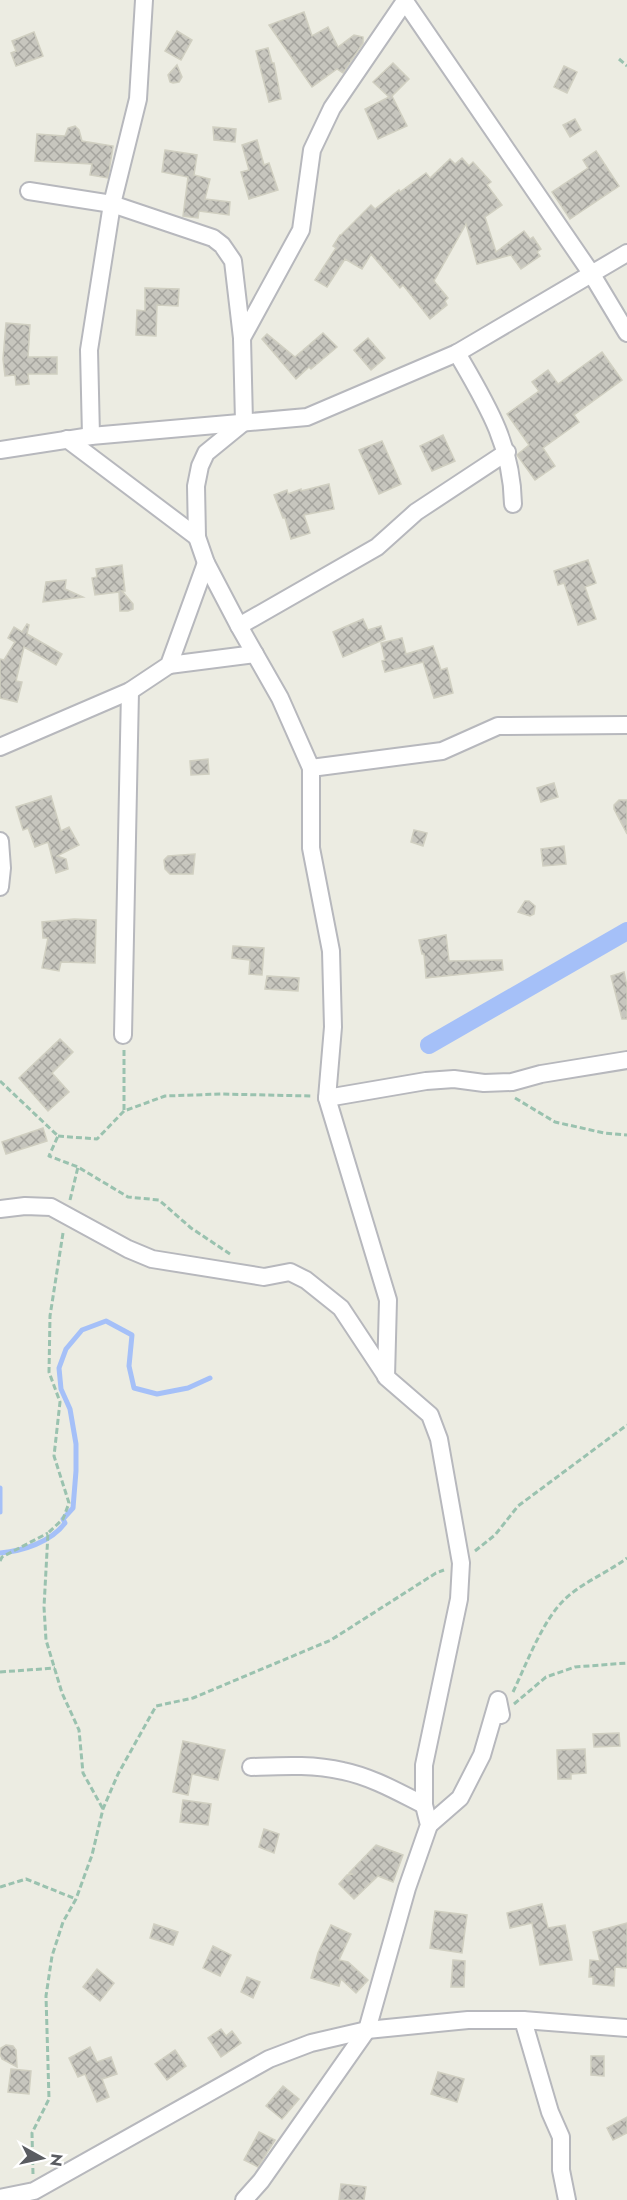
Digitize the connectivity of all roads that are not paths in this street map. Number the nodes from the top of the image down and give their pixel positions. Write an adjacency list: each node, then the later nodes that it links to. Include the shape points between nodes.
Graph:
1 (144, 0): 4 (street, via 138,99)
2 (405, 0): 6 (street); 8 (street, via 332,108 315,140 301,230)
3 (29, 191): 4 (street)
4 (112, 204): 8 (street, via 213,238 222,245 233,261); 11 (street, via 89,350)
5 (627, 253): 6 (street)
6 (591, 273): 7 (street); 9 (street)
7 (627, 333)
8 (242, 338): 10 (street)
9 (457, 353): 10 (street, via 322,413); 14 (street, via 495,419)
10 (244, 422): 11 (street); 16 (street, via 206,453 200,466 196,486)
11 (91, 436): 12 (street)
12 (67, 439): 13 (street); 16 (street)
13 (0, 450)
14 (507, 452): 15 (street); 18 (street, via 416,512 377,548)
15 (513, 504)
16 (197, 537): 17 (street)
17 (206, 563): 18 (street); 20 (street)
18 (239, 626): 19 (street)
19 (255, 654): 20 (street); 24 (street)
20 (169, 665): 21 (street)
21 (130, 691): 23 (street); 27 (street)
22 (627, 725): 24 (street, via 498,726 442,751)
23 (0, 747)
24 (311, 768): 29 (street, via 311,848 331,951 333,1027)
25 (0, 841): 26 (street)
26 (0, 887)
27 (123, 1035)
28 (627, 1060): 29 (street, via 512,1082 426,1081)
29 (327, 1098): 31 (street, via 388,1300)
30 (0, 1209): 31 (street, via 51,1207 152,1259 264,1277 290,1272 341,1308)
31 (386, 1377): 34 (street, via 430,1415 439,1438 461,1563 459,1599 427,1744)
32 (501, 1715): 35 (street, via 498,1700 482,1755 460,1798)
33 (250, 1767): 34 (street, via 342,1770)
34 (424, 1805): 35 (street)
35 (429, 1825): 38 (street)
36 (523, 2020): 37 (street); 38 (street, via 468,2020); 41 (street, via 561,2137 561,2170)
37 (627, 2028)
38 (367, 2030): 39 (street, via 311,2043 269,2059 34,2191); 40 (street)
39 (0, 2198)
40 (244, 2200)
41 (567, 2200)

